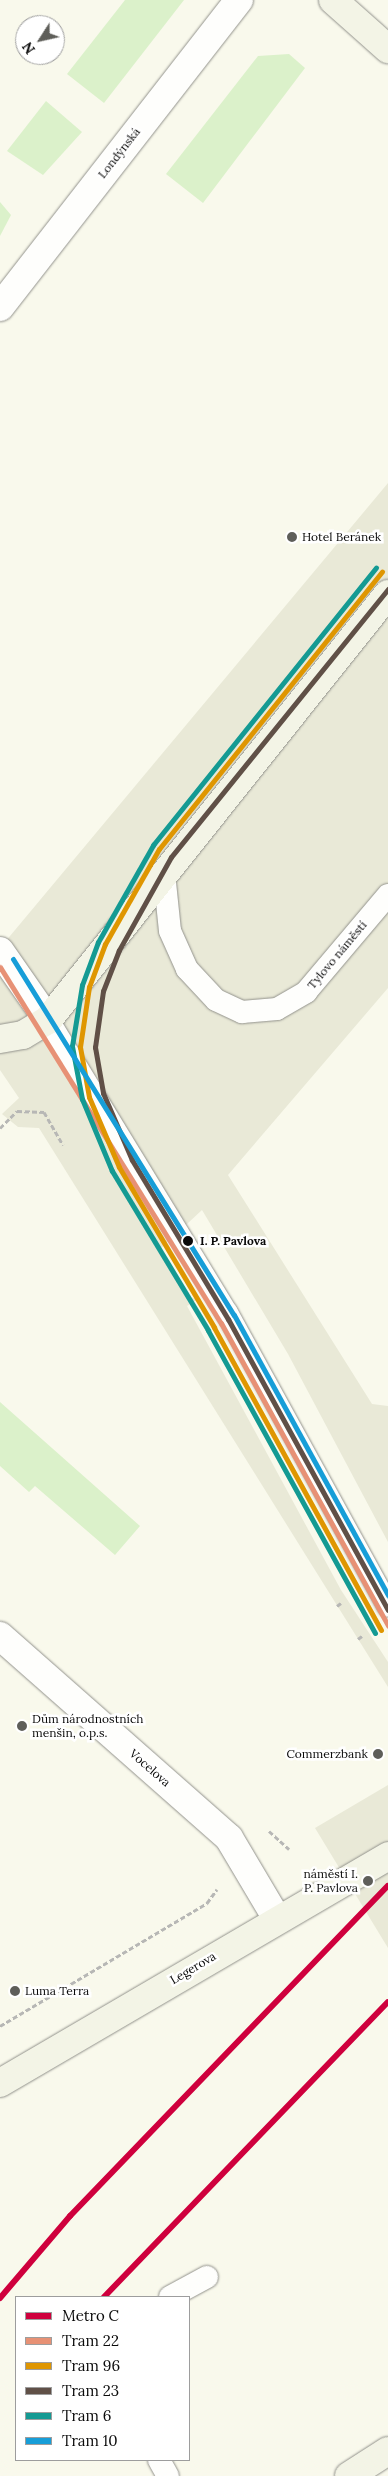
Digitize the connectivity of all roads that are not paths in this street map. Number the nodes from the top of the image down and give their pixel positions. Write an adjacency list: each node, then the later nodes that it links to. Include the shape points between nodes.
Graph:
1 (239, 0): 4 (street, Londýnská)
2 (333, 0): 3 (street)
3 (388, 50)
4 (0, 307)
5 (388, 594): 6 (street)
6 (164, 873): 7 (lane, Tylovo náměstí, via 170,930 187,969 216,1000 242,1012 277,1009 306,992); 9 (street)
7 (388, 895)
8 (0, 951): 9 (street)
9 (48, 1020): 10 (street, via 23,1035); 11 (lane, via 222,1305)
10 (0, 1039)
11 (388, 1606)
12 (0, 1636): 14 (street, Vocelova, via 230,1838)
13 (380, 1864): 14 (street, Legerova)
14 (276, 1919): 15 (street, Legerova)
15 (0, 2083)
16 (207, 2277): 17 (lane)
17 (172, 2296)
18 (388, 2451): 21 (street)
19 (160, 2461): 20 (lane)
20 (168, 2476)
21 (349, 2476)

